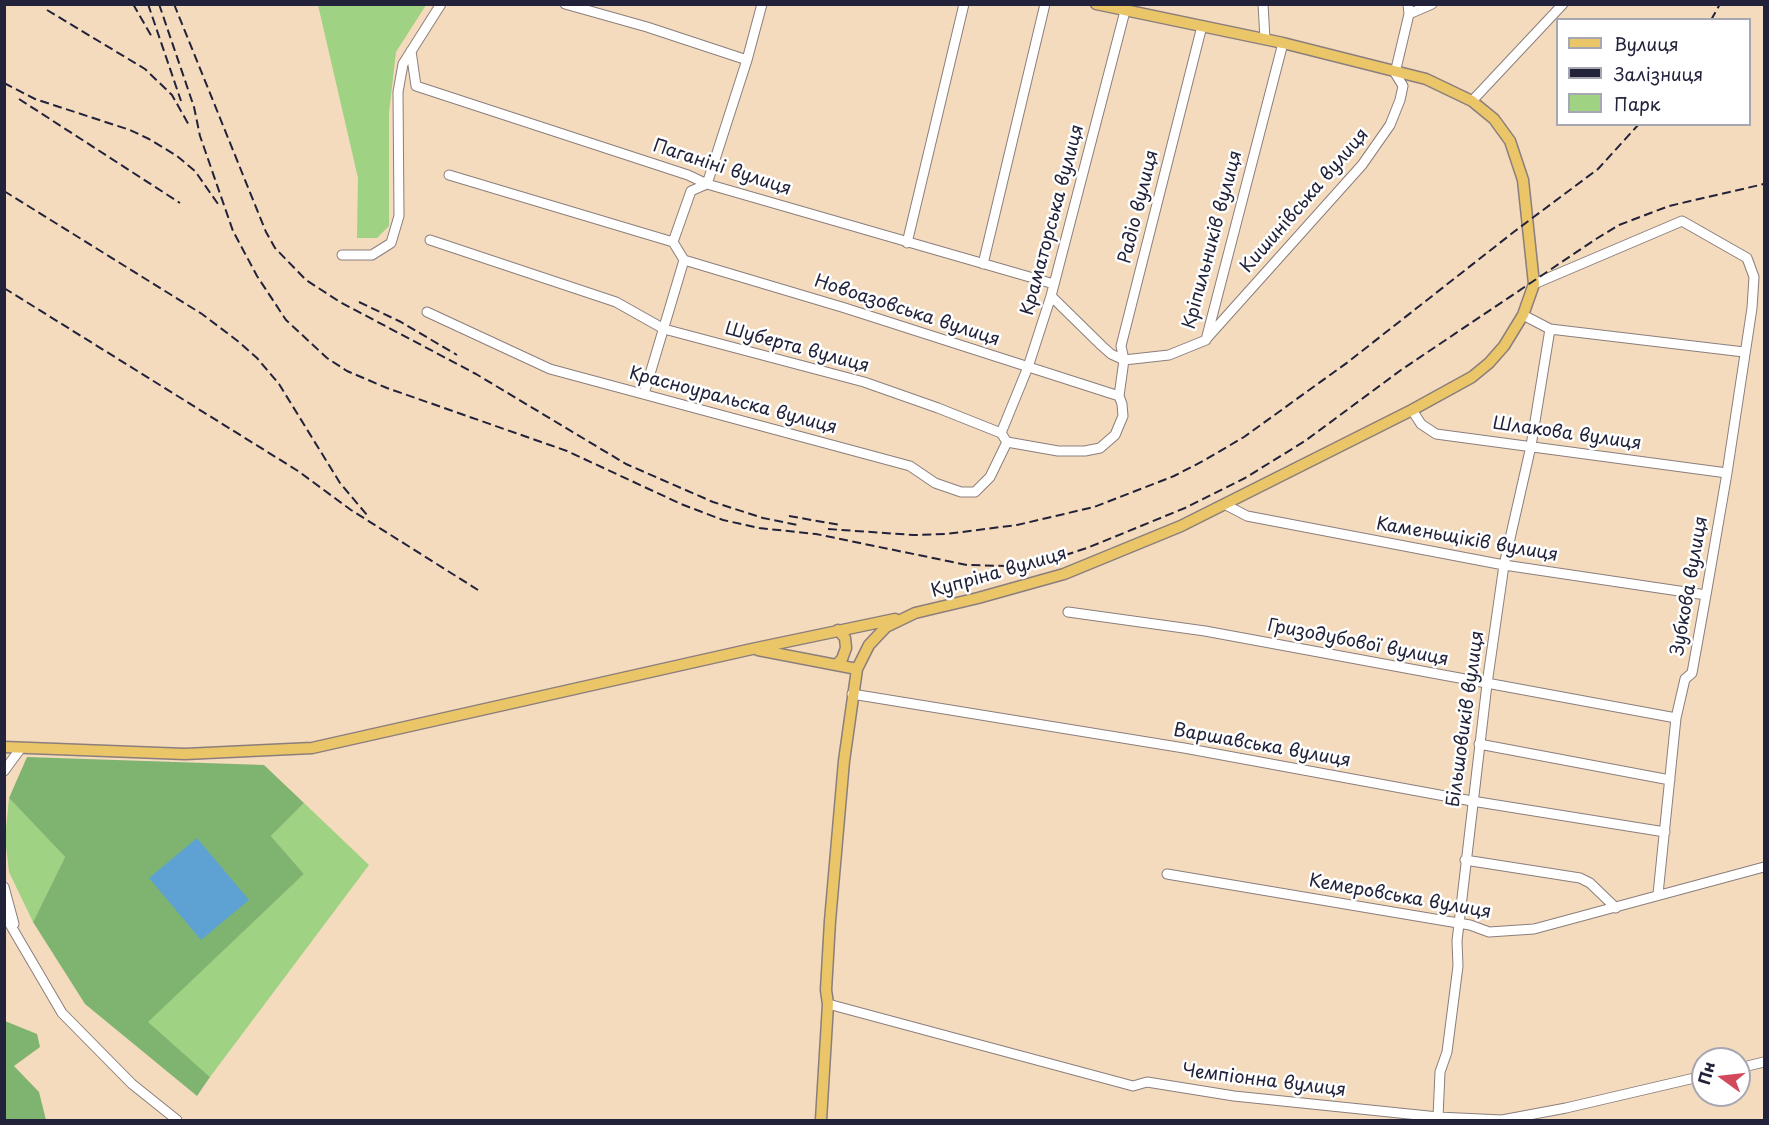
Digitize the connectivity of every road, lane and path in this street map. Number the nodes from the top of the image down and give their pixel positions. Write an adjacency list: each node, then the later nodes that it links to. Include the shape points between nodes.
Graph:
1 (441, 4): 16 (street)
2 (565, 4): 17 (street)
3 (762, 4): 17 (street)
4 (964, 4): 24 (street)
5 (1045, 4): 27 (street)
6 (1096, 4): 10 (main road)
7 (1263, 4): 14 (street)
8 (1432, 4): 11 (street)
9 (1563, 4): 19 (street)
10 (1110, 6): 12 (main road)
11 (1408, 9): 18 (street)
12 (1125, 11): 13 (main road); 28 (street, Краматорська вулиця)
13 (1202, 26): 14 (main road); 37 (street, Радіо вулиця, via 1121,346)
14 (1265, 39): 15 (main road)
15 (1283, 43): 18 (main road); 35 (street, Кріпильників вулиця)
16 (411, 51): 21 (street, Паганіні вулиця, via 416,86); 25 (street, via 403,64 398,92 399,216 391,243 372,255)
17 (747, 60): 21 (street)
18 (1395, 73): 19 (main road, via 1426,79); 35 (street, Кишинівська вулиця, via 1403,86 1400,100 1390,124 1362,165)
19 (1472, 100): 29 (main road, via 1494,118 1510,141 1523,180)
20 (449, 175): 23 (street)
21 (707, 184): 23 (street, via 691,191); 24 (street, Паганіні вулиця)
22 (429, 240): 33 (street, Шуберта вулиця, via 616,302)
23 (673, 242): 26 (street)
24 (907, 243): 27 (street, Паганіні вулиця)
25 (342, 255)
26 (684, 260): 33 (street); 38 (street, Новоазовська вулиця)
27 (983, 264): 28 (street, Паганіні вулиця)
28 (1054, 284): 30 (street, Краматорська вулиця)
29 (1534, 284): 32 (main road, Купріна вулиця); 36 (street, Зубкова вулиця, via 1682,220 1747,258 1754,278)
30 (1051, 296): 37 (street, via 1111,354); 38 (street, Краматорська вулиця)
31 (427, 312): 39 (street, Красноуральска вулиця, via 550,369)
32 (1522, 315): 34 (street); 41 (main road, Купріна вулиця, via 1504,346 1472,377)
33 (664, 328): 39 (street); 42 (street, Шуберта вулиця, via 864,382 938,408)
34 (1550, 329): 36 (street); 43 (street, Більшовиків вулиця)
35 (1206, 340): 37 (street, Кріпильників вулиця, via 1169,355)
36 (1744, 352): 44 (street, Зубкова вулиця)
37 (1124, 360): 40 (street, Радіо вулиця)
38 (1028, 367): 40 (street, Новоазовська вулиця); 42 (street, Краматорська вулиця)
39 (644, 394): 42 (street, Красноуральска вулиця, via 910,466 935,483 961,492 975,492 990,477)
40 (1119, 396): 42 (street, Шуберта вулиця, via 1123,416 1115,435 1100,447 1058,451)
41 (1412, 410): 43 (street, Шлакова вулиця, via 1421,424 1436,434); 45 (main road, Купріна вулиця)
42 (1004, 438)
43 (1531, 446): 44 (street, Шлакова вулиця); 46 (street, Більшовиків вулиця)
44 (1727, 473): 47 (street, Зубкова вулиця)
45 (1226, 505): 46 (street, Каменьщіків вулиця, via 1247,516); 49 (main road, Купріна вулиця, via 1064,574)
46 (1504, 566): 47 (street, Каменьщіків вулиця); 54 (street, Більшовиків вулиця)
47 (1706, 595): 56 (street, Зубкова вулиця, via 1692,672 1685,679)
48 (1068, 612): 54 (street, Гризодубової вулиця, via 1205,631)
49 (915, 613): 50 (main road); 53 (main road, Купріна вулиця, via 886,627 869,645)
50 (838, 630): 51 (main road); 52 (main road, via 845,638 846,648)
51 (752, 649): 52 (main road); 59 (main road, via 312,748 185,754)
52 (836, 665): 53 (main road)
53 (857, 669): 55 (main road, Купріна вулиця)
54 (1487, 684): 56 (street, Гризодубової вулиця); 57 (street, Більшовиків вулиця)
55 (852, 694): 62 (street, Варшавська вулиця, via 1184,748); 73 (main road, Купріна вулиця, via 830,921)
56 (1676, 718): 61 (street, Зубкова вулиця)
57 (1479, 744): 61 (street); 62 (street, Більшовиків вулиця)
58 (4, 747): 59 (main road)
59 (21, 748): 60 (street)
60 (4, 771)
61 (1670, 780): 63 (street, Зубкова вулиця)
62 (1472, 801): 63 (street, Варшавська вулиця); 64 (street, Більшовиків вулиця)
63 (1665, 832): 68 (street, Зубкова вулиця)
64 (1465, 860): 69 (street, via 1580,878); 71 (street, Більшовиків вулиця)
65 (1764, 867): 68 (street, Кемеровська вулиця)
66 (1167, 874): 71 (street, Кемеровська вулиця)
67 (4, 887): 72 (street)
68 (1658, 894): 69 (street, Кемеровська вулиця)
69 (1616, 908): 71 (street, Кемеровська вулиця, via 1534,929 1489,932)
70 (4, 914): 72 (street)
71 (1459, 923): 75 (street, Більшовиків вулиця, via 1458,966 1440,1072)
72 (16, 932): 76 (street, via 63,1013 132,1084)
73 (828, 1004): 75 (street, Чемпіонна вулиця, via 1133,1086 1147,1082 1234,1096); 77 (main road, Купріна вулиця)
74 (1691, 1079): 75 (street, Чемпіонна вулиця, via 1502,1120)
75 (1438, 1117)
76 (177, 1120)
77 (821, 1120)

